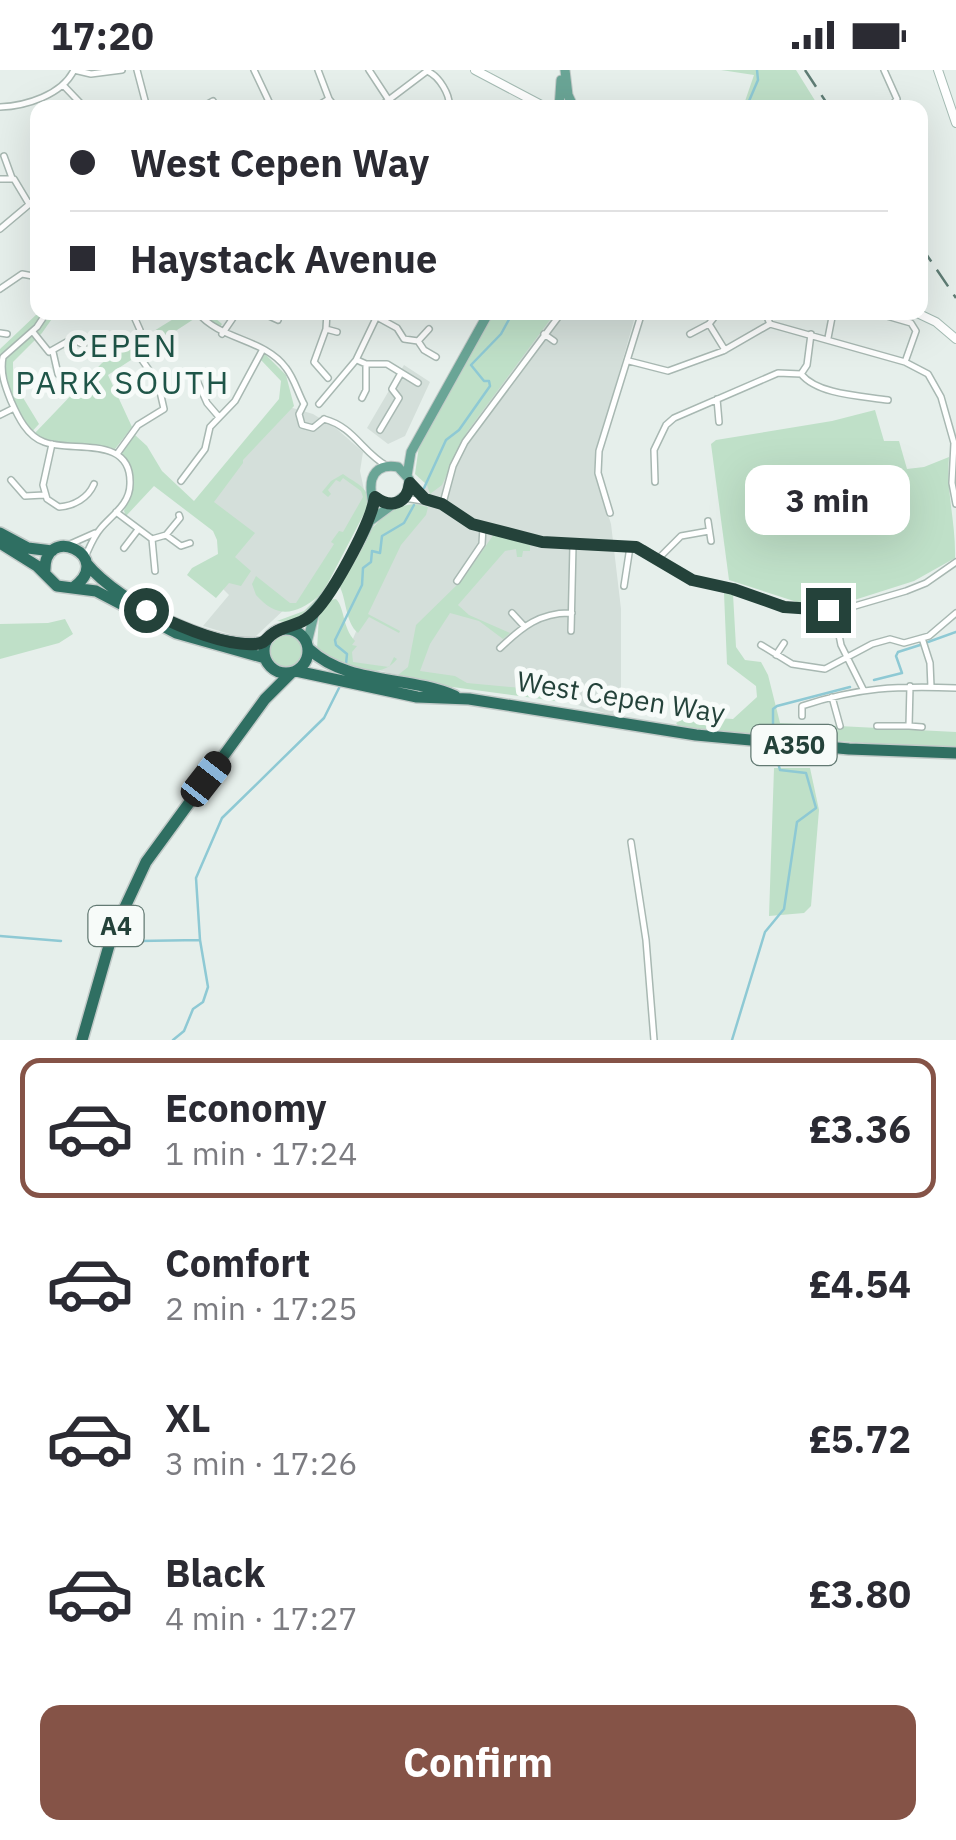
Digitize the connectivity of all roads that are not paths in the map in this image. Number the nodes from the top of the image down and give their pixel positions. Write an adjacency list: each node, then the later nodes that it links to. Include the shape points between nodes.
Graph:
1 (74, 70): 2 (street); 12 (street)
2 (122, 70)
3 (136, 70): 14 (street)
4 (254, 70): 15 (street)
5 (318, 70): 16 (street)
6 (475, 70): 19 (main road)
7 (563, 70): 20 (main road); 21 (main road)
8 (884, 70): 22 (street)
9 (938, 70): 24 (main road)
10 (371, 71): 17 (street)
11 (431, 71): 17 (street); 18 (street)
12 (64, 86): 13 (street); 23 (street)
13 (77, 100)
14 (145, 100)
15 (268, 100)
16 (329, 100)
17 (388, 100)
18 (448, 100)
19 (529, 100)
20 (560, 100)
21 (570, 100)
22 (896, 100)
23 (0, 106)
24 (956, 123)
25 (4, 156): 26 (street)
26 (12, 178): 27 (street); 28 (street)
27 (0, 179)
28 (29, 204): 29 (street)
29 (0, 229)
30 (30, 276): 31 (street, via 22,274)
31 (0, 289)
32 (928, 318): 60 (main road)
33 (41, 320): 52 (street)
34 (136, 320): 49 (street)
35 (206, 320): 54 (street)
36 (232, 320): 54 (street)
37 (327, 320): 50 (street)
38 (376, 320): 68 (street)
39 (385, 320): 61 (street)
40 (484, 320): 90 (main road)
41 (555, 320): 55 (street)
42 (640, 320): 69 (street)
43 (713, 320): 47 (street)
44 (768, 320): 48 (street)
45 (831, 320): 58 (street)
46 (901, 320): 70 (street, via 916,331)
47 (710, 324): 56 (street); 64 (street)
48 (770, 324): 57 (street); 64 (street)
49 (140, 330)
50 (326, 330): 53 (street); 74 (street, via 314,358)
51 (429, 330): 61 (street)
52 (32, 332): 65 (street); 83 (street, via 8,350 1,366)
53 (337, 332)
54 (222, 334): 63 (street)
55 (544, 334): 59 (street); 104 (street, via 466,442)
56 (690, 334)
57 (811, 334): 58 (street); 73 (street)
58 (828, 338): 70 (street)
59 (554, 340)
60 (956, 340)
61 (418, 341): 66 (street)
62 (84, 345): 65 (street, via 72,339)
63 (263, 350): 81 (street, via 284,365); 85 (street, via 236,401)
64 (725, 350): 69 (street, via 668,370)
65 (52, 352): 77 (street, via 58,374)
66 (436, 357)
67 (142, 360): 91 (street, via 157,380 166,412 138,425)
68 (356, 360): 71 (street); 82 (street)
69 (628, 361): 108 (street, via 599,452)
70 (905, 362): 105 (street, via 928,374 941,397 954,443)
71 (366, 364): 72 (street, via 387,364); 78 (street)
72 (402, 373): 76 (street); 88 (street, via 392,389 398,398)
73 (801, 374): 79 (street, via 778,373); 80 (street, via 826,388)
74 (324, 378)
75 (199, 379): 85 (street)
76 (418, 382)
77 (72, 385)
78 (362, 398)
79 (717, 400): 87 (street); 98 (street, via 666,425 654,450)
80 (888, 400)
81 (304, 404): 82 (street); 86 (street, via 298,417 305,426 316,428)
82 (319, 404): 86 (street)
83 (14, 408): 84 (street); 89 (street, via 28,432)
84 (0, 415)
85 (219, 417): 97 (street, via 206,448)
86 (324, 420): 92 (street, via 348,430)
87 (720, 422)
88 (380, 430)
89 (52, 444): 91 (street); 100 (street)
90 (410, 452): 93 (main road); 96 (main road)
91 (116, 455): 107 (street, via 130,484)
92 (373, 457): 93 (street); 94 (street)
93 (391, 466): 94 (main road); 96 (main road)
94 (376, 473): 101 (main road)
95 (11, 480): 100 (street, via 25,496)
96 (409, 480): 102 (main road); 103 (street)
97 (180, 481)
98 (656, 482)
99 (94, 484): 100 (street, via 82,500 64,507)
100 (44, 495)
101 (375, 497): 106 (main road); 110 (main road)
102 (404, 498): 103 (street); 106 (main road)
103 (425, 499): 104 (street)
104 (442, 504): 112 (street)
105 (956, 504)
106 (392, 505): 110 (main road)
107 (116, 512): 113 (street); 117 (street)
108 (610, 513)
109 (181, 517): 118 (street)
110 (370, 521): 138 (main road)
111 (708, 521): 115 (street)
112 (484, 527): 122 (street); 134 (street, via 482,544)
113 (137, 530): 119 (street); 127 (street)
114 (542, 530): 122 (street)
115 (709, 530): 120 (street); 129 (street, via 681,536)
116 (0, 532): 128 (highway, via 28,548)
117 (98, 532): 125 (street); 130 (street)
118 (166, 535): 119 (street); 121 (street, via 180,546)
119 (152, 539): 132 (street)
120 (710, 541)
121 (190, 542)
122 (542, 542): 124 (street)
123 (0, 544): 133 (highway)
124 (573, 545): 126 (street); 139 (street)
125 (66, 546): 128 (highway); 130 (highway)
126 (630, 547): 129 (street); 135 (street)
127 (124, 548)
128 (52, 551): 133 (highway)
129 (658, 560): 137 (street, via 692,580 784,607)
130 (86, 561): 136 (highway, via 86,575); 146 (highway, via 116,592 170,621 233,641)
131 (956, 562): 137 (street, via 917,588)
132 (155, 571)
133 (45, 574): 136 (highway, via 57,586)
134 (456, 581)
135 (624, 586)
136 (74, 587): 153 (highway, via 100,592 176,633)
137 (834, 610): 152 (street)
138 (315, 612): 143 (main road); 149 (main road)
139 (572, 612): 142 (street); 144 (street)
140 (512, 613): 142 (street)
141 (956, 613): 145 (street)
142 (524, 626): 150 (street)
143 (286, 628): 146 (highway); 149 (highway)
144 (571, 631)
145 (922, 638): 152 (street, via 900,644 888,639); 156 (street)
146 (266, 642): 153 (highway)
147 (784, 644): 151 (street)
148 (761, 645): 151 (street)
149 (308, 646): 154 (highway, via 306,663); 159 (highway, West Cepen Way / A350, via 346,670)
150 (500, 648)
151 (776, 655): 152 (street, via 825,670)
152 (847, 658): 158 (street)
153 (267, 662): 154 (highway, via 279,672); 161 (highway, A4, via 272,680)
154 (294, 672): 159 (highway, West Cepen Way / A350, via 431,699); 161 (highway, A4)
155 (910, 686): 156 (street); 158 (street); 165 (street)
156 (931, 687): 157 (street)
157 (956, 688)
158 (863, 689): 160 (street)
159 (458, 697): 167 (highway, West Cepen Way / A350, via 731,739)
160 (832, 697): 162 (street, via 802,706); 163 (street)
161 (265, 700): 169 (highway, A4, via 136,880 112,935)
162 (802, 716)
163 (840, 726)
164 (878, 726): 165 (street)
165 (909, 726): 166 (street)
166 (922, 728)
167 (956, 753)
168 (632, 842): 170 (street)
169 (82, 1040)
170 (654, 1040)

